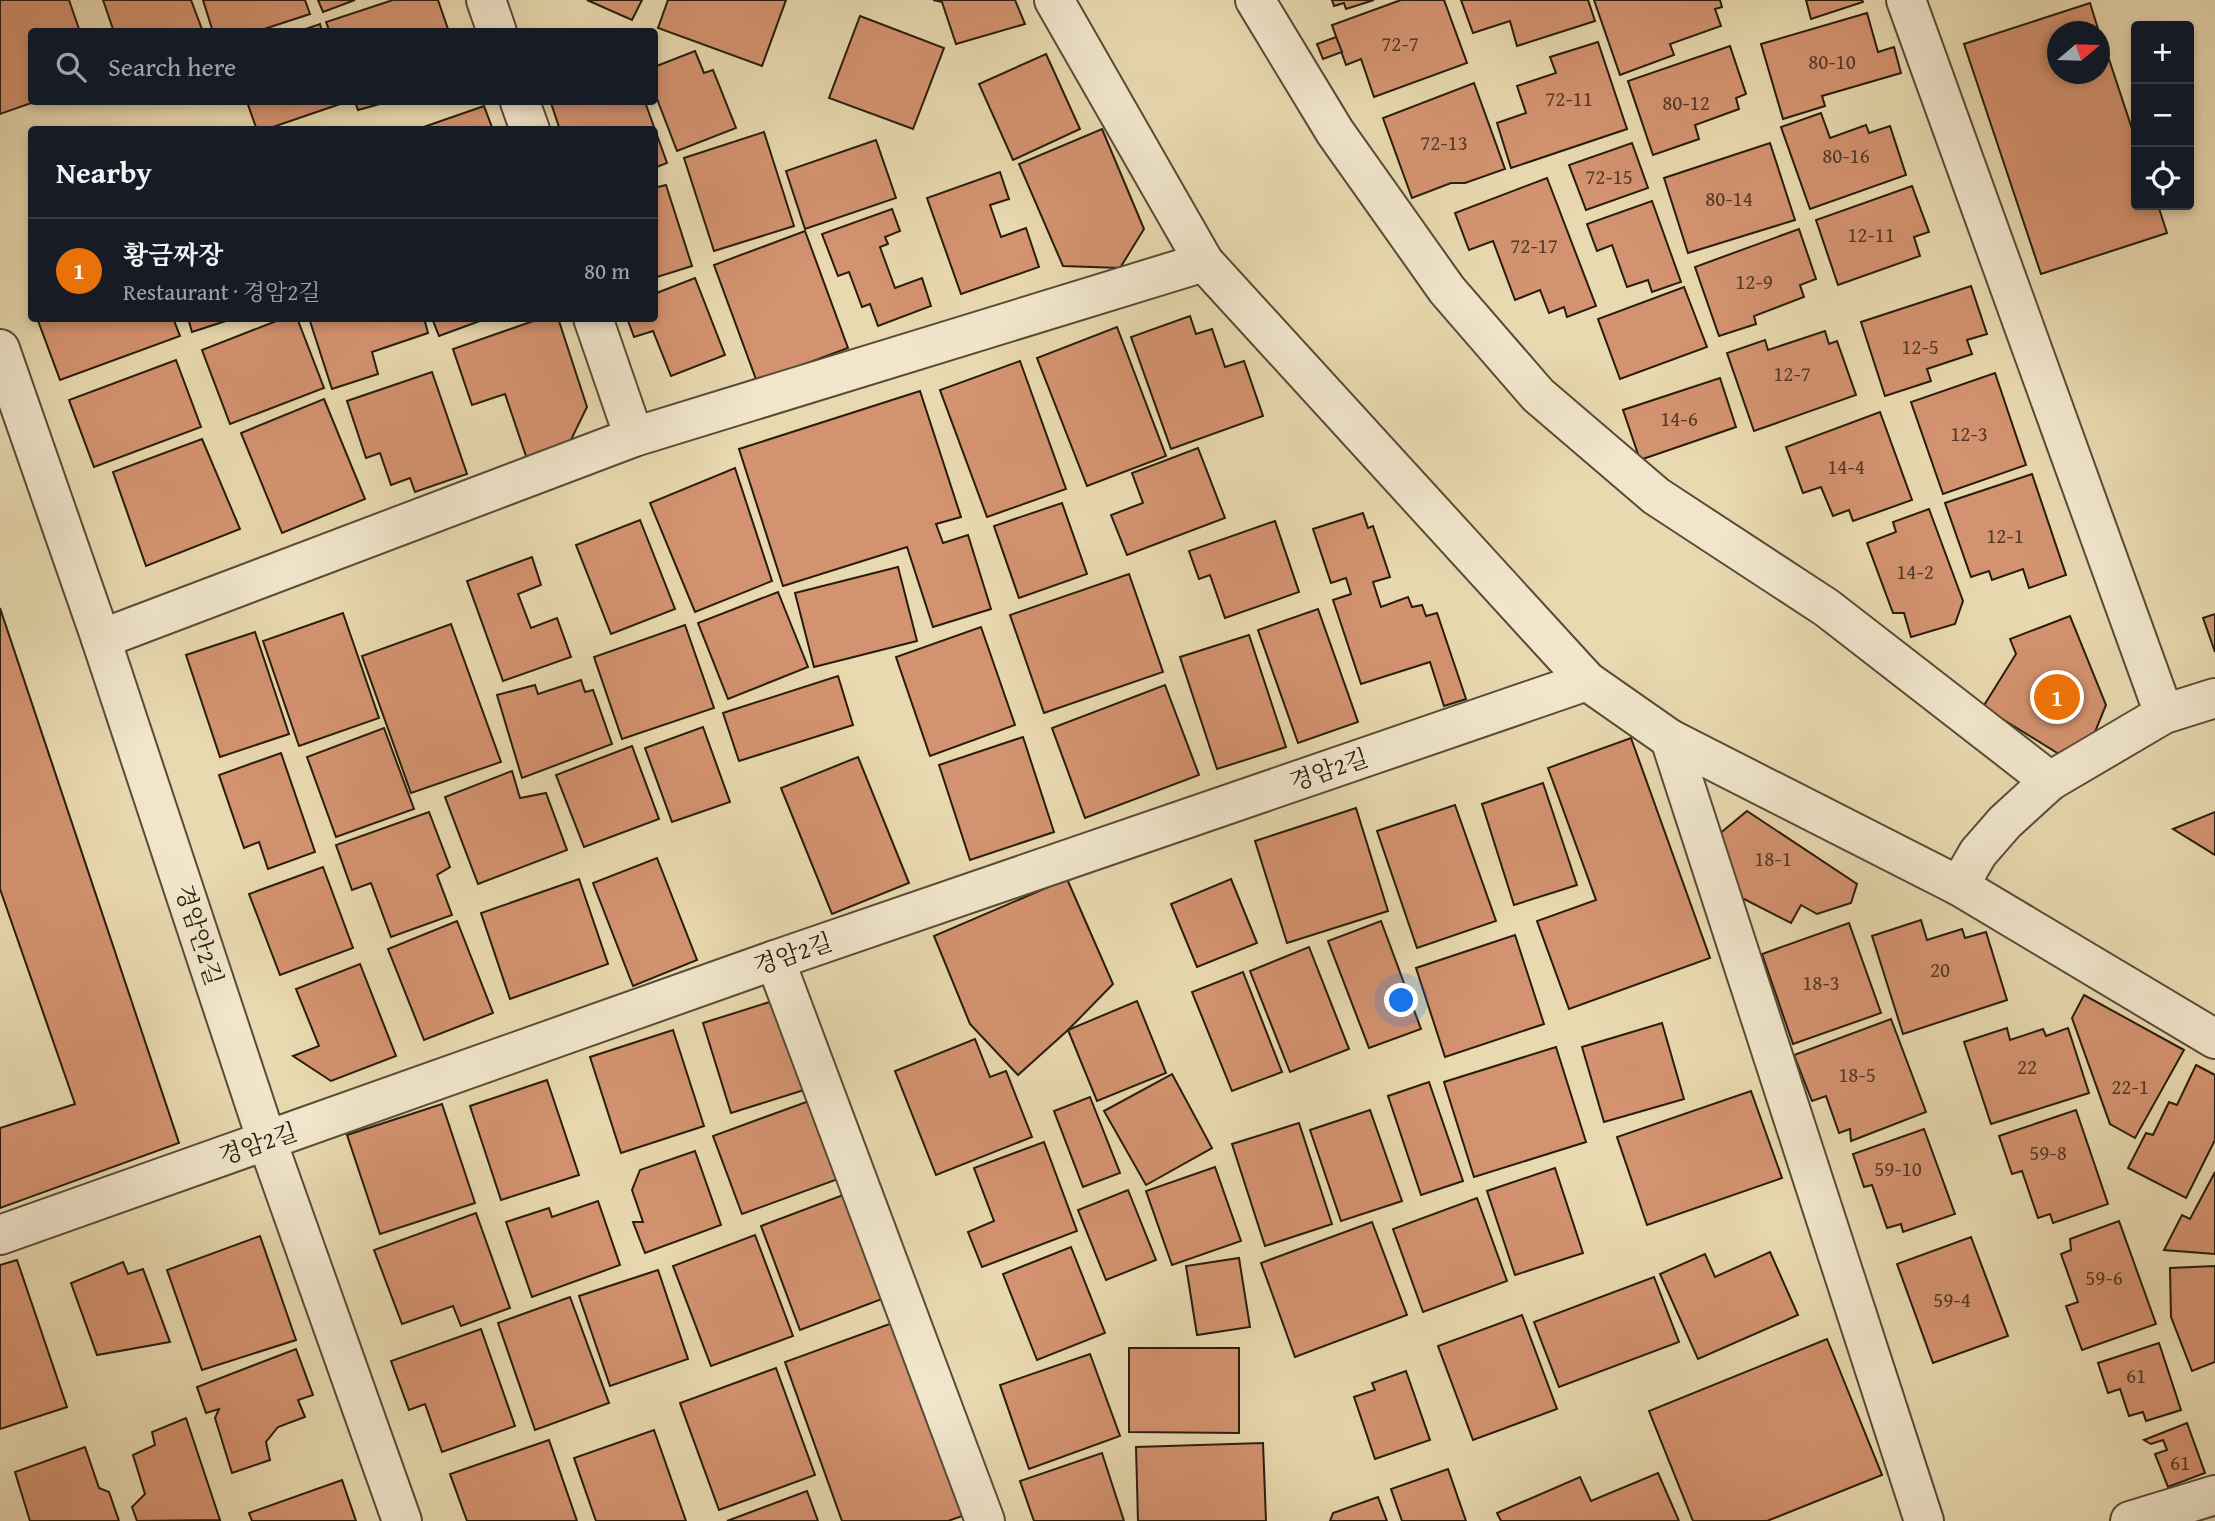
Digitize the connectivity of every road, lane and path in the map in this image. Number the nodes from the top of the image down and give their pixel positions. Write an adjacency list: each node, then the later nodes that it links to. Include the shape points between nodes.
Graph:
1 (486, 0): 5 (street)
2 (1054, 0): 8 (street)
3 (1255, 0): 17 (street, via 1335,132 1439,279 1538,395 1656,496 1827,608)
4 (1906, 0): 15 (street)
5 (495, 28)
6 (521, 105): 7 (street)
7 (529, 126)
8 (1204, 262): 11 (street); 13 (street)
9 (594, 322): 11 (street)
10 (0, 349): 12 (street, 경암안2길)
11 (634, 437): 12 (street)
12 (101, 639): 21 (street, 경암안2길)
13 (1587, 681): 16 (street); 19 (street, 경암2길)
14 (2215, 698): 15 (street)
15 (2164, 714): 17 (street)
16 (1670, 739): 18 (street); 26 (street)
17 (2050, 781): 18 (street, via 1978,853)
18 (1959, 886): 20 (street)
19 (775, 960): 21 (street, 경암2길); 25 (street)
20 (2215, 1040)
21 (267, 1141): 22 (street, 경암2길); 24 (street, 경암안2길)
22 (0, 1235)
23 (2215, 1494): 27 (street)
24 (402, 1521)
25 (985, 1521)
26 (1924, 1521)
27 (2130, 1521)

